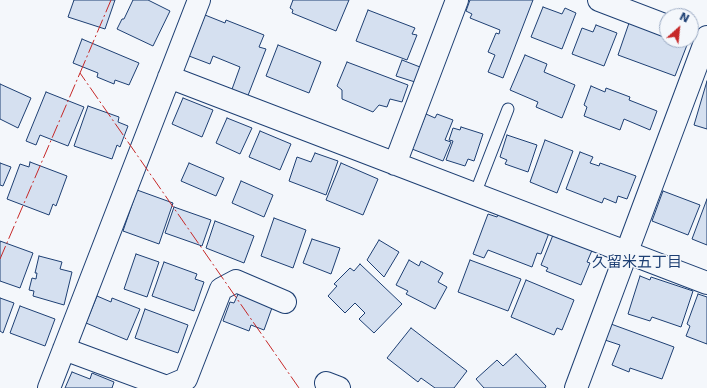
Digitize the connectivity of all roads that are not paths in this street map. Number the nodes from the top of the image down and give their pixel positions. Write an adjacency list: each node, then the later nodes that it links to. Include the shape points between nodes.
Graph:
1 (199, 0): 6 (street)
2 (457, 0): 8 (street)
3 (599, 0): 4 (street)
4 (659, 23)
5 (703, 38): 10 (street)
6 (169, 77): 8 (street); 13 (street)
7 (508, 109): 9 (lane)
8 (395, 164): 9 (street)
9 (475, 194): 10 (street)
10 (627, 252): 11 (street); 15 (street)
11 (707, 283)
12 (285, 302): 13 (street, via 236,281 221,289 186,379 167,387)
13 (64, 348): 14 (street)
14 (49, 388)
15 (576, 388)

